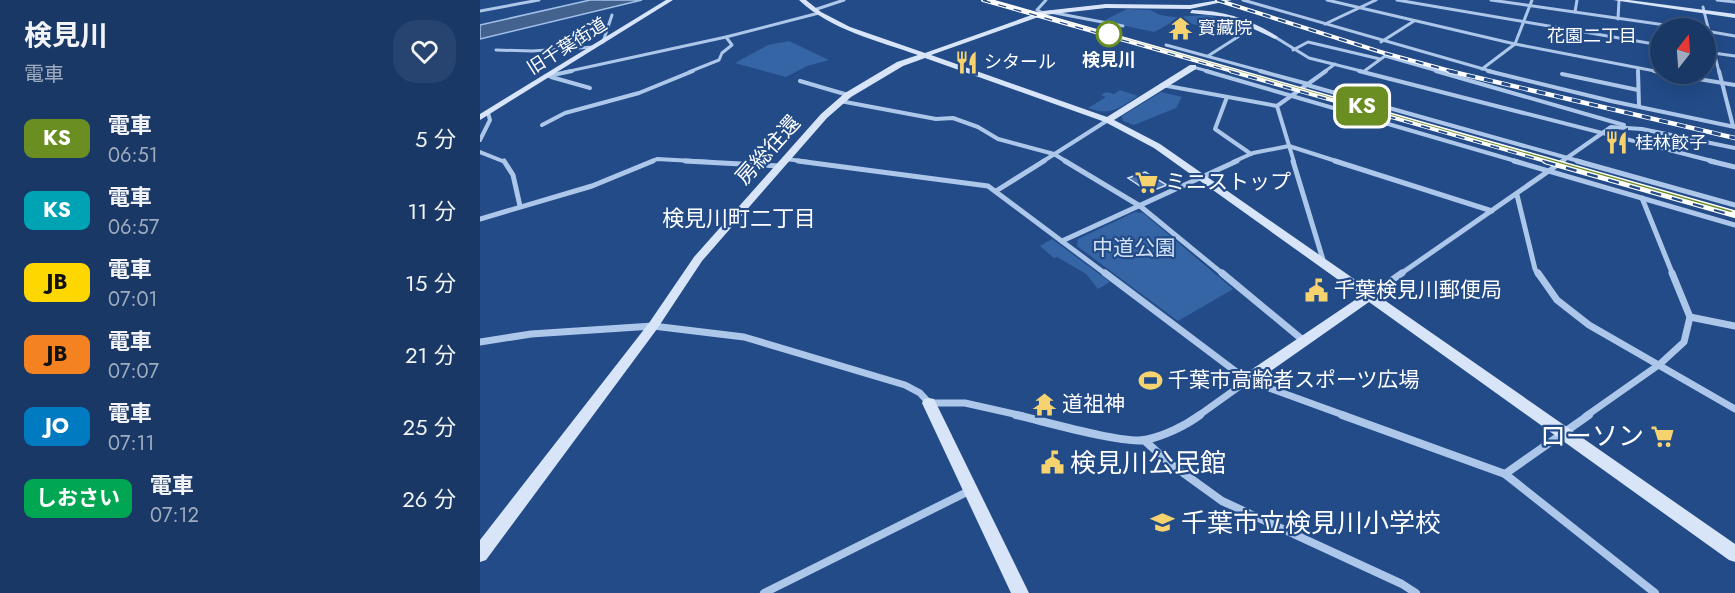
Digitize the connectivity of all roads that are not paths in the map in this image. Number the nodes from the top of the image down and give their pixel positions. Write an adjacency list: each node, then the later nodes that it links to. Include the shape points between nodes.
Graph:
1 (539, 0): 23 (street)
2 (670, 0): 42 (street, 旧千葉街道)
3 (802, 0): 24 (street)
4 (844, 0): 24 (street)
5 (1046, 0): 25 (street, via 1037,10)
6 (1229, 0): 20 (street, via 1191,7)
7 (1246, 0): 35 (street)
8 (1327, 0): 21 (street)
9 (1376, 0): 21 (street)
10 (1396, 0): 33 (street)
11 (1491, 0): 19 (street)
12 (1532, 0): 19 (street)
13 (1577, 0): 26 (street)
14 (1617, 0): 22 (street); 31 (street)
15 (1648, 0): 22 (street)
16 (1701, 0): 22 (street)
17 (1717, 0): 18 (street)
18 (1735, 2)
19 (1530, 6): 26 (street); 33 (street)
20 (1157, 7): 25 (street, 房総往還, via 1106,6); 41 (street, via 1168,13 1225,15)
21 (1360, 8): 32 (street); 35 (street)
22 (1704, 10): 27 (street); 29 (street); 30 (street)
23 (480, 11)
24 (817, 12): 40 (street); 51 (street)
25 (1046, 12): 36 (street); 51 (street, 房総往還)
26 (1575, 12): 31 (street)
27 (1735, 12)
28 (612, 15): 42 (street)
29 (1735, 16)
30 (1705, 18)
31 (1618, 19): 34 (street)
32 (1414, 21): 43 (street); 45 (street)
33 (1523, 23): 44 (street); 45 (street)
34 (1650, 23)
35 (1325, 25): 43 (street)
36 (1123, 26)
37 (1247, 30): 52 (street)
38 (1716, 33): 39 (street)
39 (1735, 36)
40 (726, 37): 65 (street); 82 (street, via 732,45 719,60 639,93 565,113)
41 (1275, 37): 49 (street)
42 (603, 42): 47 (street, 旧千葉街道)
43 (1382, 42): 60 (street)
44 (1650, 43)
45 (1515, 44): 59 (street); 60 (street)
46 (1166, 45): 52 (street)
47 (594, 47): 48 (street); 65 (street, 旧千葉街道)
48 (496, 50)
49 (1293, 50): 55 (street); 56 (street, via 1308,42)
50 (1716, 53): 53 (street)
51 (923, 55): 76 (street, 房総往還, via 876,76); 81 (street)
52 (1208, 56): 70 (street)
53 (1735, 56)
54 (1716, 57): 68 (street)
55 (1309, 58): 57 (street); 61 (street)
56 (1380, 59): 63 (street); 83 (street, via 1385,56)
57 (1335, 64): 61 (street); 63 (street)
58 (1192, 67): 69 (street); 74 (street)
59 (1638, 68): 62 (street); 73 (street)
60 (1482, 69): 78 (street)
61 (1327, 70): 70 (street)
62 (1650, 70)
63 (1363, 72): 85 (street)
64 (1562, 74): 73 (street)
65 (548, 76): 72 (street); 79 (street, 旧千葉街道)
66 (800, 81): 76 (street)
67 (1716, 82): 68 (street)
68 (1722, 83): 71 (street); 84 (street)
69 (1162, 85): 75 (street); 81 (street)
70 (1308, 85): 74 (street); 92 (street)
71 (1735, 85)
72 (590, 88)
73 (1638, 90): 78 (street)
74 (1290, 96): 77 (street); 95 (street)
75 (1227, 97): 77 (street); 91 (street, via 1215,129)
76 (844, 98): 90 (street, via 936,119 953,118 998,139); 93 (street, 房総往還)
77 (1277, 106): 87 (street)
78 (1639, 106): 84 (street)
79 (488, 112): 80 (street, 旧千葉街道); 86 (street, via 490,120)
80 (480, 118)
81 (1108, 120): 90 (street); 96 (street, via 1157,146)
82 (542, 125)
83 (1629, 127): 85 (street, via 1611,127); 88 (street)
84 (1734, 127)
85 (1604, 133): 92 (street); 94 (street)
86 (480, 140)
87 (1289, 146): 91 (street); 103 (street); 107 (street)
88 (1735, 148)
89 (480, 152): 101 (street, via 503,160 513,175)
90 (1054, 154): 97 (street); 102 (street)
91 (1251, 154): 96 (street)
92 (1568, 158): 95 (street); 100 (street)
93 (782, 163): 97 (street, via 988,186); 101 (street, via 657,159 592,186); 110 (street, 房総往還, via 698,259)
94 (1735, 167)
95 (1549, 171): 98 (street); 99 (street)
96 (1200, 177): 102 (street); 107 (street)
97 (996, 191): 106 (street)
98 (1517, 195): 103 (street); 114 (street, via 1535,268 1549,291 1591,326)
99 (1642, 198): 105 (street); 109 (street)
100 (1735, 205)
101 (520, 206): 104 (street)
102 (1140, 206): 106 (street); 112 (street)
103 (1492, 211): 108 (street)
104 (480, 219)
105 (1735, 225)
106 (1062, 241): 115 (street)
107 (1324, 264): 108 (street)
108 (1369, 296): 112 (street); 118 (street)
109 (1690, 317): 111 (street); 114 (street, via 1684,342)
110 (653, 326): 113 (street, via 531,334); 116 (street, via 744,337 905,385); 122 (street, 房総往還)
111 (1735, 326)
112 (1304, 341): 115 (street)
113 (480, 342)
114 (1660, 364): 117 (street); 118 (street)
115 (1247, 380): 119 (street, via 1189,423); 120 (street)
116 (929, 403): 119 (street, via 965,403); 121 (street)
117 (1735, 409)
118 (1562, 432): 120 (street); 123 (street)
119 (1144, 441): 126 (street, via 1222,501)
120 (1505, 474): 127 (street)
121 (969, 491): 124 (street); 125 (street)
122 (480, 554)
123 (1735, 554)
124 (765, 593)
125 (1020, 593)
126 (1416, 593)
127 (1655, 593)

